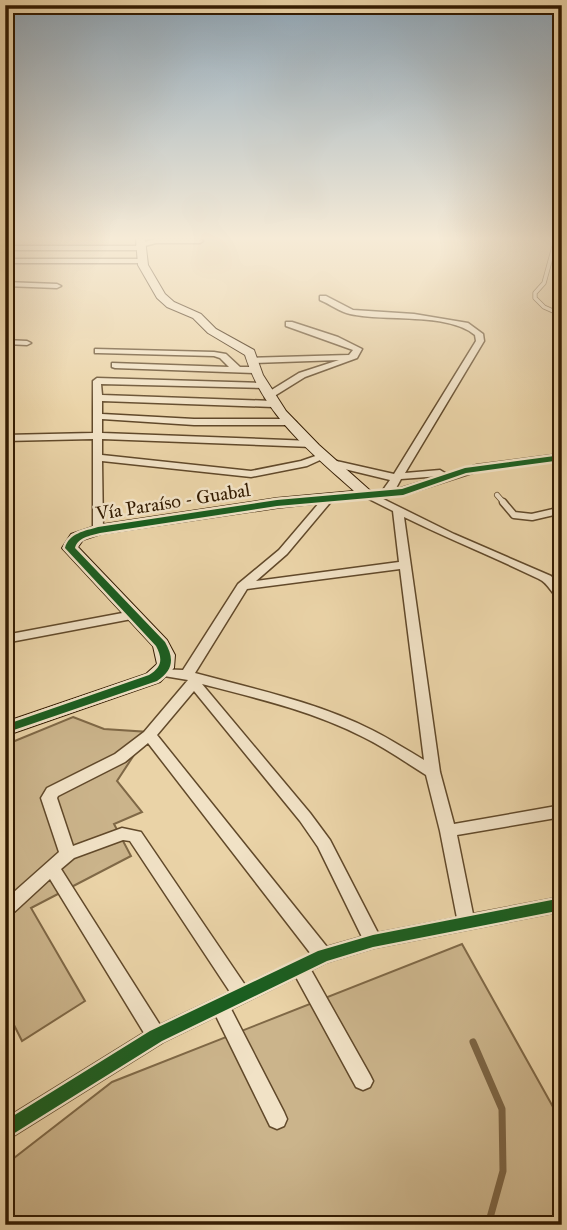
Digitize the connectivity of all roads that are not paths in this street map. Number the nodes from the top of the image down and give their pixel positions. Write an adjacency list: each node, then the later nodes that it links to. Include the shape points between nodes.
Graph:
1 (164, 296): 11 (street, via 244,348)
2 (536, 296): 4 (lane, via 544,307)
3 (323, 298): 26 (street, via 358,314 414,316 468,325 479,334 480,341)
4 (562, 315)
5 (289, 324): 9 (street, via 358,349)
6 (5, 342): 7 (street)
7 (27, 343)
8 (98, 351): 12 (street, via 214,354)
9 (354, 356): 11 (street); 14 (street, via 304,374)
10 (115, 365): 12 (street)
11 (253, 365): 12 (street); 14 (street)
12 (237, 369)
13 (562, 394): 16 (lane)
14 (268, 395): 15 (street); 15 (street, via 97,381); 18 (street)
15 (97, 398): 17 (street)
16 (562, 404)
17 (97, 416): 18 (street); 19 (street)
18 (291, 422): 21 (street)
19 (97, 436): 20 (street); 21 (street); 22 (street)
20 (5, 438)
21 (312, 444): 24 (street)
22 (97, 457): 24 (street, via 251,474); 33 (street)
23 (562, 457): 25 (street)
24 (328, 459): 26 (street, via 377,476); 27 (street)
25 (464, 471): 26 (street); 28 (street)
26 (399, 477): 28 (street)
27 (367, 494): 28 (street); 30 (street, Vía Paraíso - Guabal); 32 (street)
28 (387, 494)
29 (497, 495): 31 (lane, via 514,515 532,517)
30 (329, 498): 33 (street, Vía Paraíso - Guabal); 35 (street, via 283,552)
31 (562, 510)
32 (398, 512): 34 (street); 36 (street, via 547,578)
33 (98, 530): 37 (street, Vía Paraíso - Guabal, via 77,537 71,548)
34 (404, 565): 35 (street); 43 (street)
35 (242, 587): 40 (street)
36 (562, 597)
37 (133, 615): 38 (street); 39 (street, Vía Paraíso - Guabal, via 167,655)
38 (5, 639)
39 (163, 673): 40 (street); 41 (street)
40 (193, 678): 42 (street); 43 (street, via 351,724); 51 (street, via 324,844)
41 (5, 729)
42 (149, 735): 46 (street, via 108,765 52,792 49,798); 52 (street)
43 (433, 772): 45 (street)
44 (562, 811): 45 (street)
45 (448, 831): 50 (street)
46 (68, 854): 47 (street); 54 (street, via 122,834 135,835)
47 (52, 869): 49 (street); 56 (street)
48 (562, 904): 50 (street)
49 (5, 910)
50 (466, 922): 51 (street)
51 (373, 941): 52 (street)
52 (323, 956): 53 (street)
53 (300, 968): 54 (street); 57 (street)
54 (241, 994): 55 (street)
55 (220, 1005): 56 (street); 58 (street)
56 (156, 1036): 59 (street)
57 (363, 1081)
58 (278, 1119)
59 (5, 1131)

